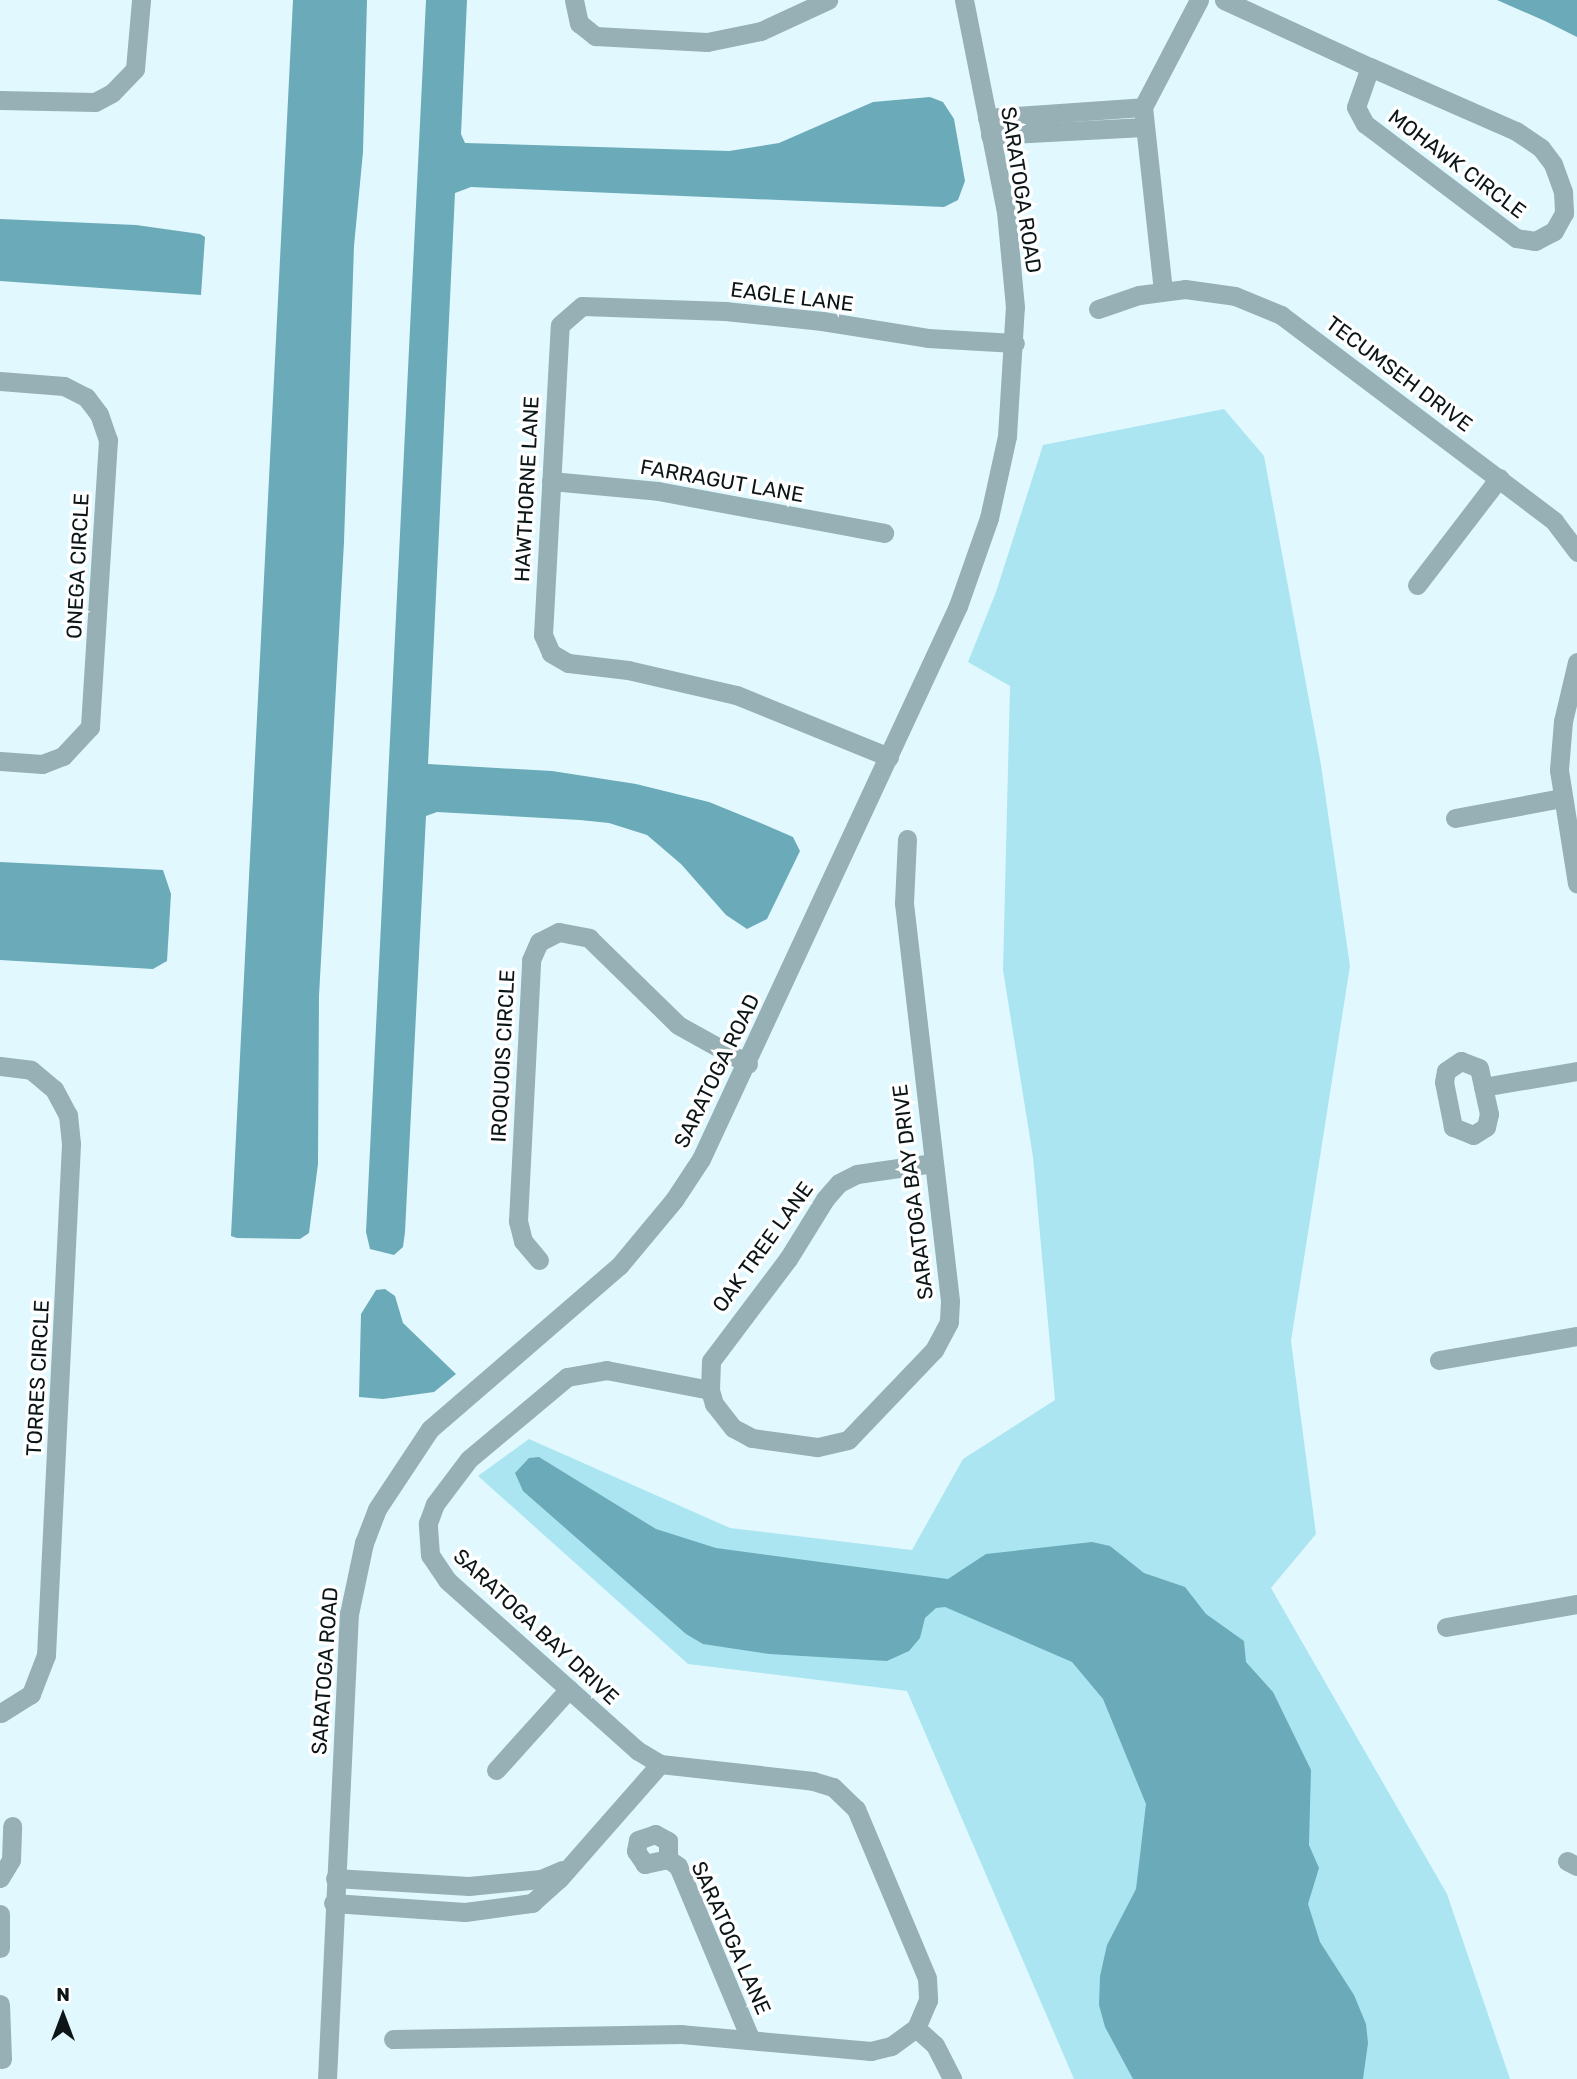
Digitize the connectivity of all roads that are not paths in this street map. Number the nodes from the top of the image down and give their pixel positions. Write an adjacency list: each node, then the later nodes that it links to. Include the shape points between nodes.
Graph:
1 (141, 0): 8 (street, via 135,69 112,93 85,103)
2 (574, 0): 3 (street, via 579,23 595,36 708,42 761,31)
3 (828, 0)
4 (964, 0): 10 (street, SARATOGA ROAD)
5 (1199, 0): 9 (street)
6 (1224, 0): 7 (street, MOHAWK CIRCLE)
7 (1370, 67): 7 (street, MOHAWK CIRCLE, via 1516,131 1541,148 1553,164 1563,192 1564,213 1554,231 1535,241 1516,238 1365,124 1356,107)
8 (0, 100)
9 (1143, 117): 10 (street); 11 (street)
10 (988, 127): 14 (street, SARATOGA ROAD, via 1012,259)
11 (1163, 291): 12 (street, TECUMSEH DRIVE); 16 (street, TECUMSEH DRIVE, via 1235,296 1281,315)
12 (1098, 309)
13 (565, 316): 14 (street, EAGLE LANE, via 582,306 725,312 928,338); 17 (street, HAWTHORNE LANE, via 558,335)
14 (1015, 344): 22 (street, SARATOGA ROAD, via 1007,436 989,517 958,606)
15 (0, 381): 23 (street, ONEGA CIRCLE, via 65,386 86,397 99,414 108,440 90,727 72,749 42,764)
16 (1499, 478): 19 (street, TECUMSEH DRIVE, via 1554,521); 20 (street)
17 (551, 481): 18 (street, FARRAGUT LANE, via 658,491); 22 (street, HAWTHORNE LANE, via 543,635 559,660 676,679 736,695)
18 (884, 534)
19 (1577, 552)
20 (1417, 585)
21 (1577, 662): 24 (street, via 1560,740)
22 (889, 757): 28 (street, SARATOGA ROAD)
23 (0, 761)
24 (1562, 798): 25 (street); 27 (street)
25 (1455, 818)
26 (907, 839): 32 (street, SARATOGA BAY DRIVE, via 904,903)
27 (1577, 884)
28 (748, 1064): 33 (street, IROQUOIS CIRCLE, via 678,1025 599,944 569,932 549,934 539,942 531,960 518,1221 523,1241); 47 (street, SARATOGA ROAD, via 701,1159 648,1234 587,1296 430,1429 407,1457 377,1509 360,1555 349,1614)
29 (0, 1066): 40 (street, TORRES CIRCLE, via 31,1070 54,1088 68,1115 71,1144 46,1655 31,1694)
30 (1577, 1071): 31 (street)
31 (1483, 1087)
32 (933, 1163): 36 (street, OAK TREE LANE, via 858,1174 831,1190 788,1259 716,1351); 36 (street, SARATOGA BAY DRIVE, via 949,1322 934,1350 864,1427 848,1440 828,1446 752,1437 726,1421)
33 (539, 1260)
34 (1577, 1336): 35 (street)
35 (1439, 1360)
36 (709, 1390): 39 (street, SARATOGA BAY DRIVE, via 606,1370 567,1377 469,1459 431,1513 427,1544 440,1573)
37 (1577, 1604): 38 (street)
38 (1446, 1627)
39 (569, 1689): 41 (street, SARATOGA BAY DRIVE, via 638,1751); 42 (street)
40 (0, 1713)
41 (660, 1764): 45 (street); 52 (street, SARATOGA BAY DRIVE, via 813,1781 833,1787 850,1800 927,1978 928,2000)
42 (496, 1770)
43 (12, 1826): 46 (street, via 11,1860)
44 (668, 1859): 53 (street, SARATOGA LANE, via 678,1866)
45 (566, 1869): 47 (street, via 541,1880 469,1886); 48 (street, via 533,1903 466,1912)
46 (0, 1878)
47 (335, 1878): 48 (street, SARATOGA ROAD)
48 (333, 1903): 56 (street, SARATOGA ROAD)
49 (0, 1914): 50 (street)
50 (0, 1948)
51 (0, 2004): 55 (street)
52 (916, 2028): 53 (street, via 891,2046 871,2051); 57 (street, via 935,2045)
53 (750, 2038): 54 (street, via 611,2033)
54 (393, 2039)
55 (2, 2059)
56 (327, 2079)
57 (952, 2079)

